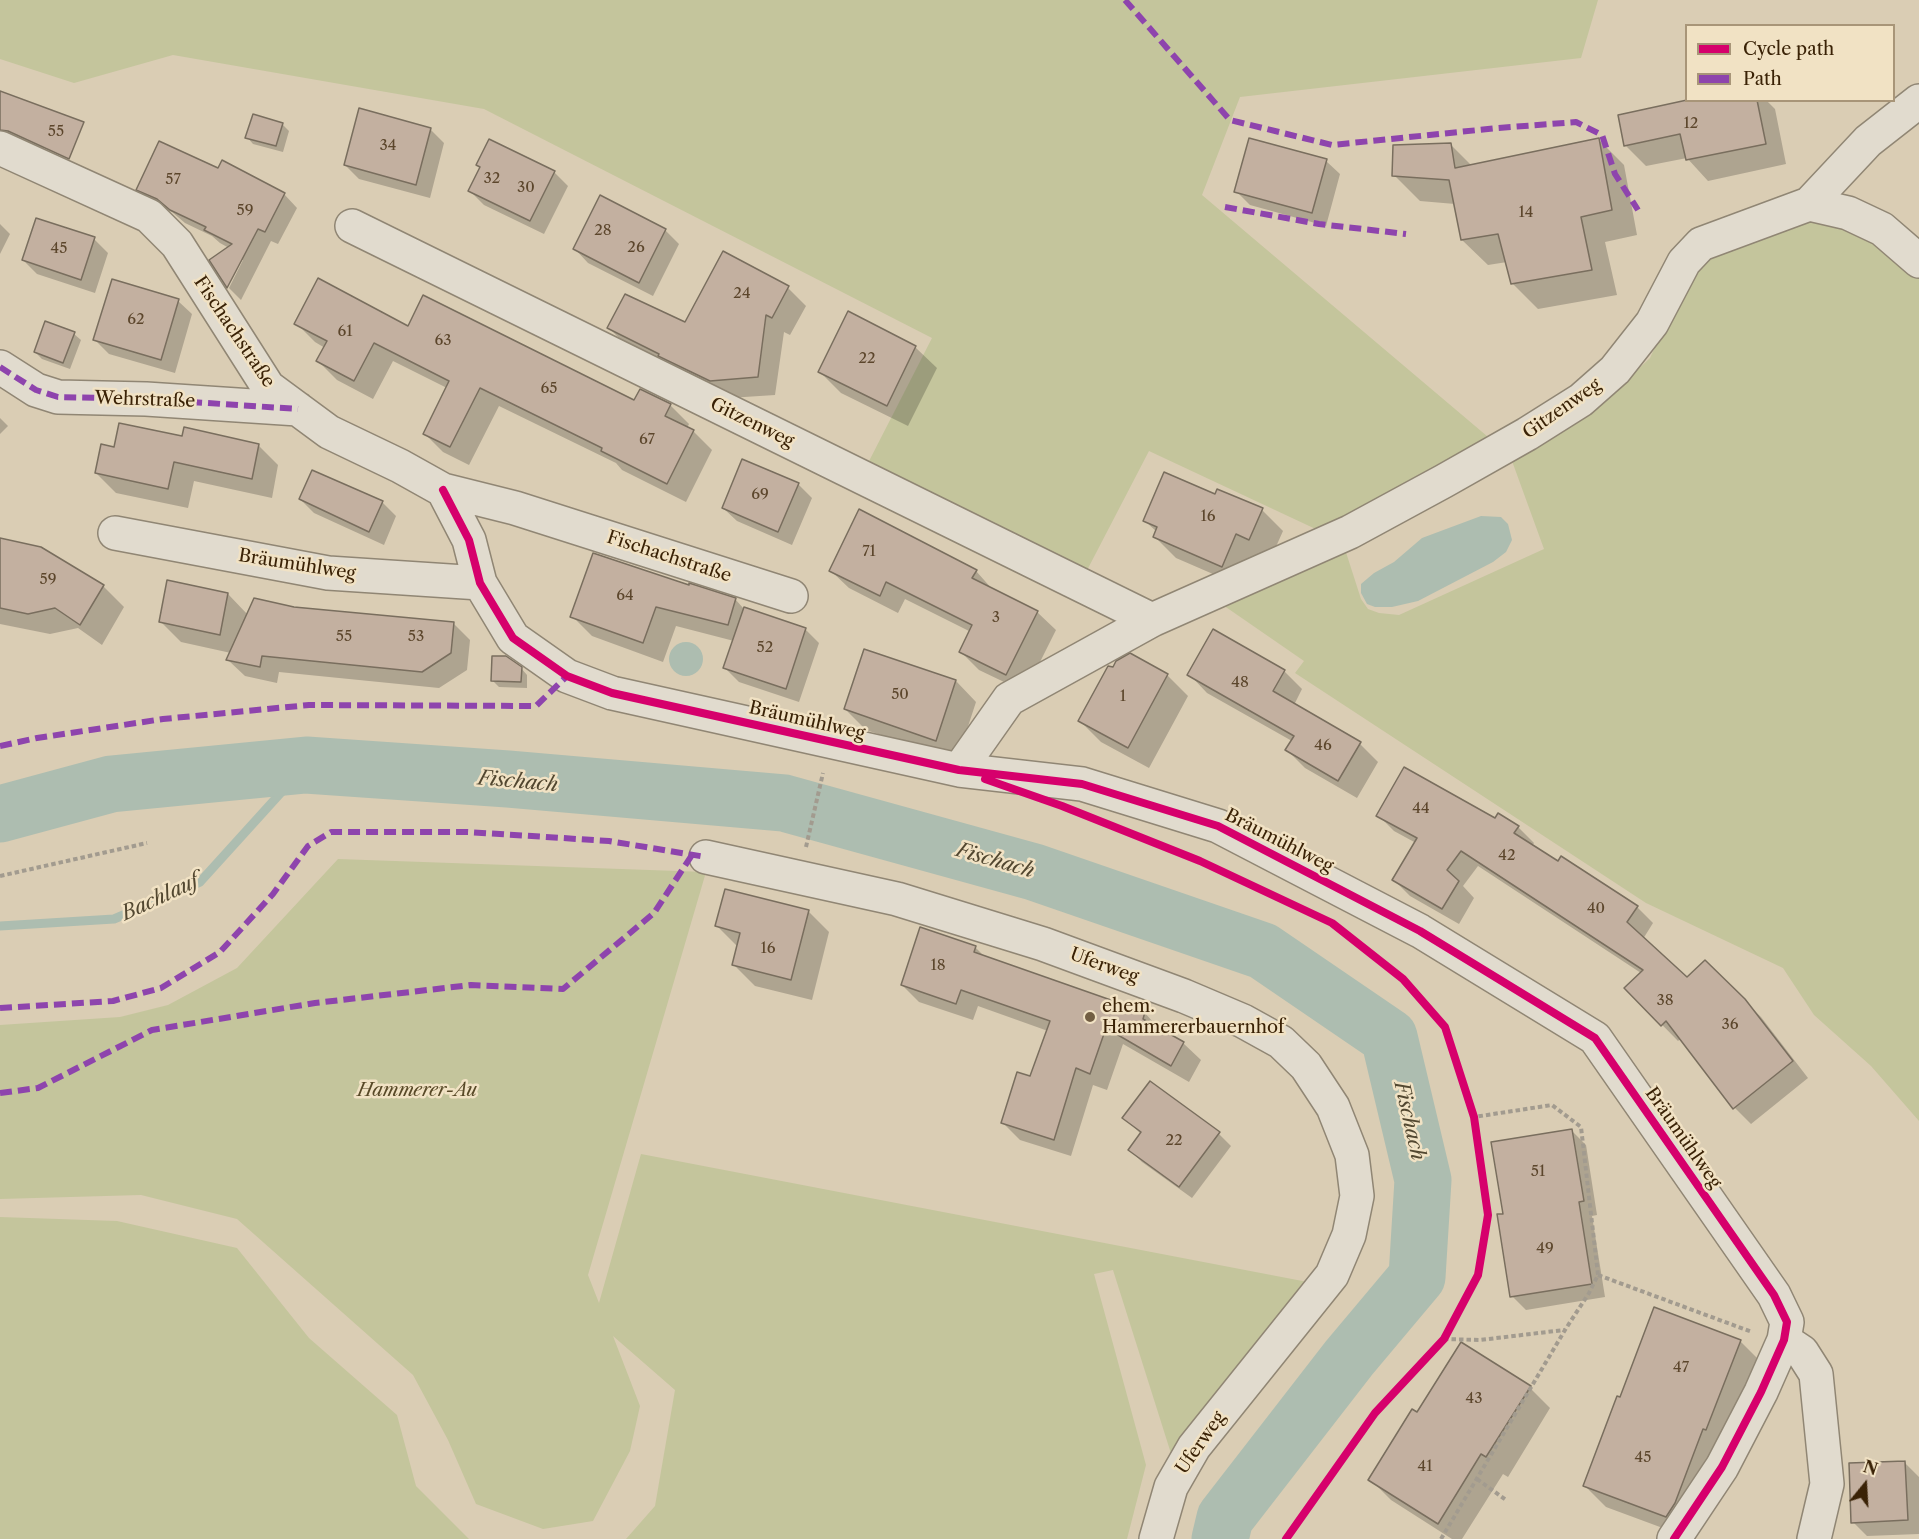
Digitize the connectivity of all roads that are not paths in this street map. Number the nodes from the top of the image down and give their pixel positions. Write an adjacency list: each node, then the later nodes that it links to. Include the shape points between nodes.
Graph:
1 (1919, 101): 3 (street, via 1868,141)
2 (0, 148): 7 (street, Fischachstraße, via 149,216 177,244 268,387)
3 (1809, 204): 5 (street, via 1848,213 1882,229); 12 (street, Gitzenweg, via 1701,244 1684,262 1652,324 1615,370 1581,400 1350,532)
4 (352, 226): 12 (street, Gitzenweg)
5 (1919, 261)
6 (0, 367): 7 (street, Wehrstraße, via 36,390 58,397)
7 (298, 409): 8 (street, Fischachstraße, via 329,432)
8 (443, 490): 10 (street, Bräumühlweg, via 470,540); 11 (street, Fischachstraße, via 515,508)
9 (115, 533): 10 (street, Bräumühlweg, via 328,573)
10 (480, 583): 13 (street, Bräumühlweg, via 513,638 567,676 612,693)
11 (791, 596)
12 (1152, 621): 13 (street, Gitzenweg, via 1009,699)
13 (959, 770): 15 (street, Bräumühlweg, via 1082,783 1218,826 1420,931 1595,1038 1774,1295 1787,1322)
14 (706, 857): 16 (street, Uferweg, via 897,899 1043,944 1243,1021 1281,1042 1306,1066 1333,1107 1352,1155 1357,1196 1349,1235 1332,1275 1194,1447 1171,1487)
15 (1784, 1340): 17 (street, Bräumühlweg, via 1722,1467); 18 (street, via 1802,1352 1816,1374 1827,1484)
16 (1156, 1539)
17 (1674, 1539)
18 (1814, 1539)

